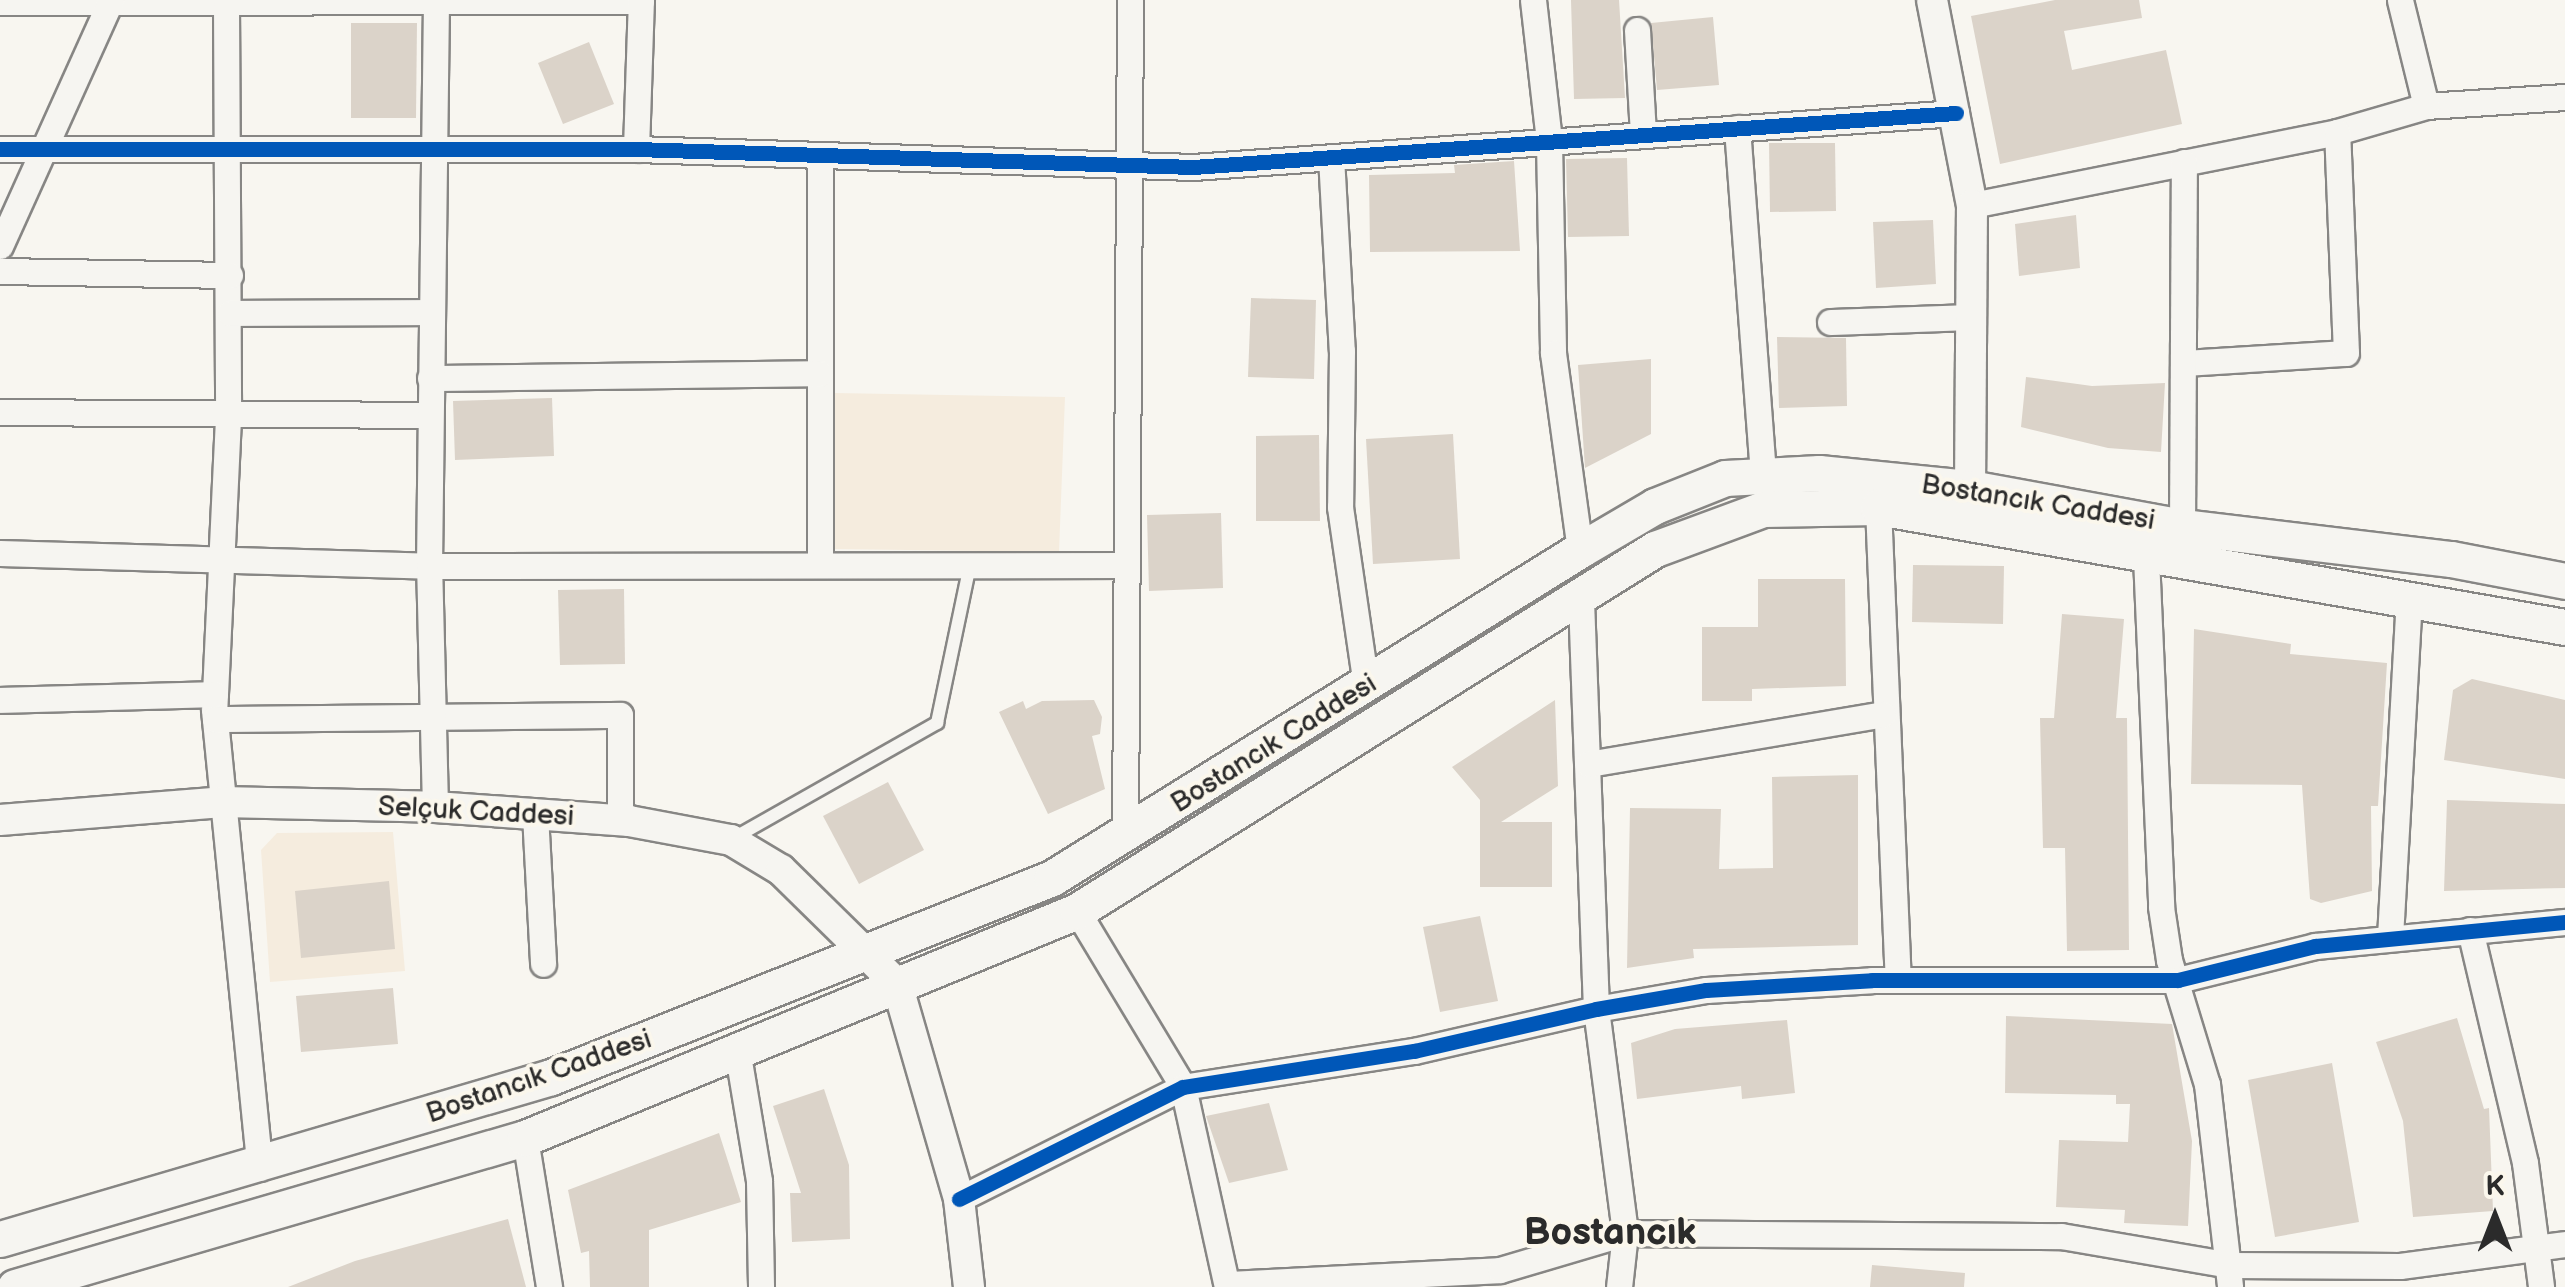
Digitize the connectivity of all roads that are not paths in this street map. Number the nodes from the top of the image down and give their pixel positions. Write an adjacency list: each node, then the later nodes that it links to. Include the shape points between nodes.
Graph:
1 (1130, 0): 26 (street)
2 (1533, 0): 17 (street)
3 (1932, 0): 13 (street)
4 (2400, 0): 12 (street)
5 (641, 1): 8 (street); 19 (street)
6 (0, 2): 7 (street)
7 (110, 2): 9 (street); 20 (street)
8 (436, 2): 9 (street); 21 (street)
9 (226, 6): 22 (street)
10 (1637, 30): 16 (street)
11 (2565, 97): 12 (street)
12 (2426, 106): 15 (street)
13 (1956, 113): 14 (street); 27 (street)
14 (1738, 128): 16 (street); 41 (street)
15 (2337, 132): 25 (street); 35 (street, via 2346,353)
16 (1643, 134): 17 (street)
17 (1549, 141): 24 (street); 45 (street, via 1553,353)
18 (0, 149): 20 (street)
19 (636, 149): 21 (street); 23 (street)
20 (44, 150): 22 (street); 28 (street)
21 (432, 150): 22 (street); 31 (street)
22 (228, 151): 30 (street)
23 (820, 156): 26 (street); 36 (street)
24 (1332, 157): 26 (street); 57 (street, via 1342,351 1340,508)
25 (2184, 162): 27 (street); 35 (street)
26 (1131, 166): 51 (street)
27 (1972, 204): 33 (street)
28 (0, 246)
29 (0, 271): 30 (street)
30 (230, 275): 32 (street)
31 (431, 312): 32 (street); 37 (street)
32 (230, 314): 40 (street)
33 (1972, 317): 34 (street); 42 (street)
34 (1830, 322)
35 (2186, 363): 44 (street)
36 (820, 372): 37 (street); 49 (street)
37 (430, 378): 39 (street)
38 (0, 412): 40 (street)
39 (430, 415): 40 (street); 52 (street)
40 (228, 418): 48 (street)
41 (1763, 476): 42 (main road, Bostancık Caddesi, via 1819,473); 45 (main road, Bostancık Caddesi, via 1726,478 1654,506)
42 (1970, 488): 44 (main road, Bostancık Caddesi)
43 (1878, 508): 47 (main road, Bostancık Caddesi); 55 (main road, Bostancık Caddesi, via 1762,510 1654,549); 60 (street)
44 (2182, 526): 53 (main road, Bostancık Caddesi, via 2452,558)
45 (1580, 550): 57 (main road, Bostancık Caddesi)
46 (0, 552): 48 (street)
47 (2146, 556): 54 (main road, Bostancık Caddesi); 77 (street, via 2156,668 2158,870)
48 (225, 562): 52 (street); 59 (street)
49 (820, 565): 50 (street); 52 (street)
50 (970, 565): 51 (street); 69 (lane, via 937,723)
51 (1127, 565): 68 (street)
52 (429, 566): 61 (street)
53 (2565, 582)
54 (2409, 598): 56 (main road, Bostancık Caddesi); 73 (street)
55 (1581, 600): 62 (street); 70 (main road, Bostancık Caddesi)
56 (2565, 627)
57 (1366, 684): 68 (main road, Bostancık Caddesi)
58 (0, 700): 59 (street)
59 (215, 707): 61 (street); 63 (street)
60 (1883, 714): 62 (street); 76 (street)
61 (434, 718): 64 (street); 67 (street, via 620,715)
62 (1588, 764): 79 (street)
63 (222, 802): 64 (street, Selçuk Caddesi); 66 (street, Selçuk Caddesi); 83 (street)
64 (435, 807): 65 (street, Selçuk Caddesi)
65 (536, 814): 67 (street, Selçuk Caddesi); 75 (street)
66 (0, 820)
67 (620, 820): 69 (street, Selçuk Caddesi)
68 (1125, 838): 74 (main road, Bostancık Caddesi, via 1052,878)
69 (731, 840): 74 (street, Selçuk Caddesi, via 781,870)
70 (1077, 911): 78 (main road, Bostancık Caddesi); 81 (street)
71 (2565, 922): 72 (street)
72 (2470, 930): 73 (street); 88 (street, via 2525,1163)
73 (2390, 937): 77 (street, via 2315,946)
74 (865, 951): 78 (street, Selçuk Caddesi); 83 (main road, Bostancık Caddesi, via 552,1077)
75 (543, 964)
76 (1898, 980): 77 (street); 79 (street, via 1706,990)
77 (2178, 980): 89 (street, via 2207,1084)
78 (897, 984): 80 (main road, Bostancık Caddesi); 84 (street)
79 (1596, 1009): 81 (street, via 1414,1052); 85 (street)
80 (738, 1049): 82 (main road, Bostancık Caddesi); 94 (street, via 759,1181)
81 (1183, 1087): 84 (street); 91 (street)
82 (525, 1138): 92 (main road, Bostancık Caddesi); 93 (street)
83 (260, 1168): 86 (main road, Bostancık Caddesi)
84 (959, 1199): 95 (street)
85 (1625, 1232): 89 (street, via 2061,1236); 91 (street, via 1500,1270); 96 (street)
86 (0, 1240)
87 (2565, 1244): 88 (street)
88 (2535, 1248): 90 (street); 97 (street)
89 (2230, 1276): 90 (street)
90 (2379, 1276)
91 (1227, 1286)
92 (14, 1287)
93 (549, 1287)
94 (761, 1287)
95 (969, 1287)
96 (1619, 1287)
97 (2540, 1287)

